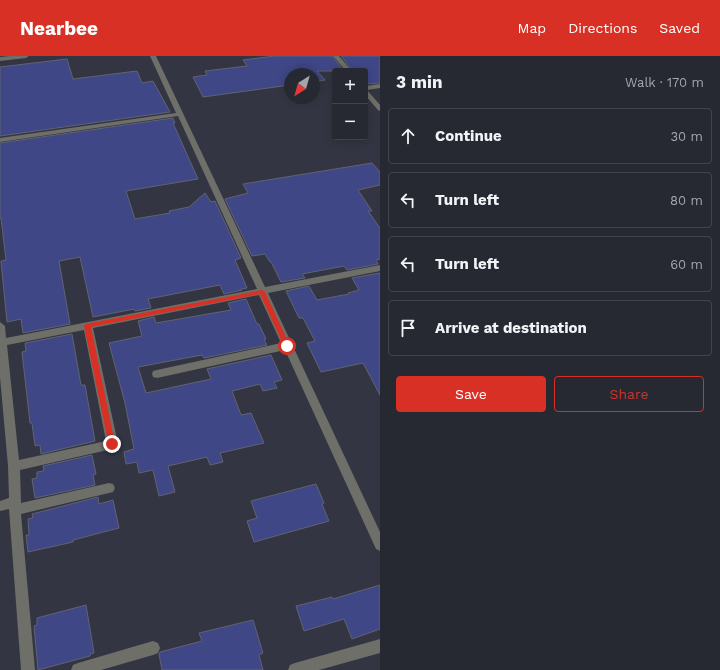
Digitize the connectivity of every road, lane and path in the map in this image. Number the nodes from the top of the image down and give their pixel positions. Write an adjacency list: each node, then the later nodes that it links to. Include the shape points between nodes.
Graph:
1 (26, 56): 4 (street)
2 (153, 56): 10 (street)
3 (336, 56): 5 (street)
4 (0, 59)
5 (346, 68)
6 (380, 86): 7 (street)
7 (368, 88)
8 (368, 93): 9 (street)
9 (380, 109)
10 (180, 114): 11 (street); 13 (street)
11 (0, 140)
12 (380, 268): 13 (street)
13 (262, 292): 15 (street); 17 (street)
14 (0, 326): 16 (street)
15 (88, 326): 16 (street); 20 (street, via 112,444)
16 (1, 342): 19 (street)
17 (287, 346): 18 (street); 24 (street)
18 (157, 374)
19 (3, 383): 20 (street)
20 (14, 466): 23 (street)
21 (109, 488): 23 (street)
22 (0, 506): 23 (street)
23 (15, 506): 27 (street)
24 (380, 545)
25 (380, 646): 29 (street)
26 (154, 648): 28 (street)
27 (28, 670)
28 (78, 670)
29 (295, 670)

